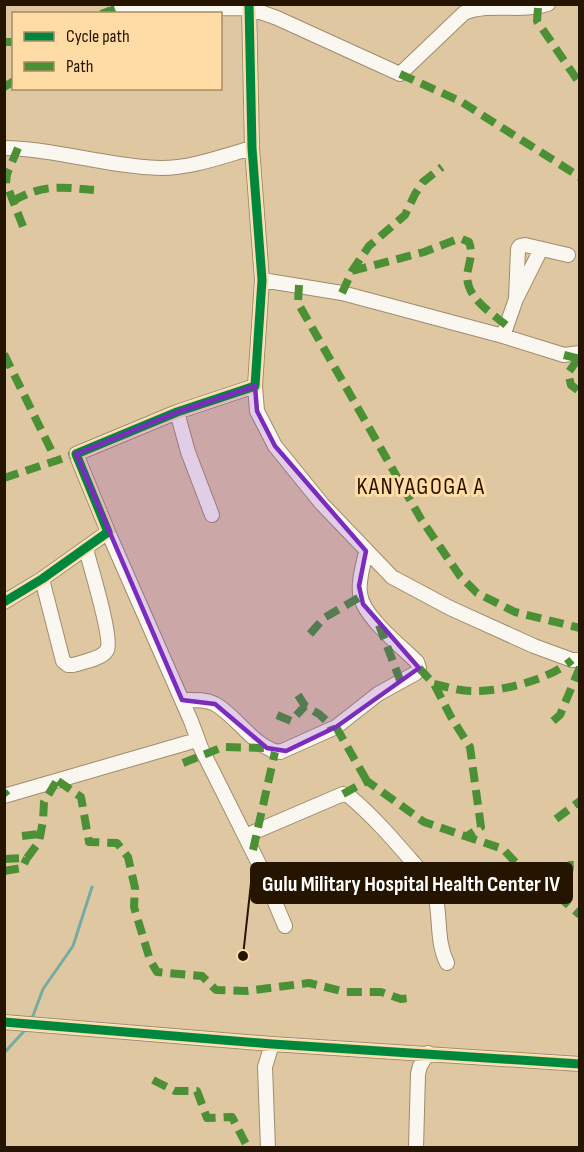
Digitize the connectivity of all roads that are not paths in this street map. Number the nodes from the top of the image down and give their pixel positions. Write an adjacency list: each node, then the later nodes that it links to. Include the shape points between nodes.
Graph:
1 (548, 4): 2 (street, via 538,8 477,8 464,13 400,74)
2 (249, 6): 3 (street); 5 (street)
3 (115, 9)
4 (4, 148): 5 (street, via 34,148 162,168 186,166)
5 (252, 148): 8 (street)
6 (541, 249): 7 (street); 9 (street); 9 (street, via 525,245 518,249)
7 (568, 255)
8 (262, 280): 10 (street, via 342,293); 12 (street)
9 (516, 299): 10 (street)
10 (503, 336): 11 (street, via 564,355)
11 (579, 352)
12 (255, 386): 13 (street); 17 (street, via 257,411 275,446)
13 (177, 412): 14 (street); 15 (street, via 76,454)
14 (212, 515)
15 (108, 532): 16 (street); 21 (street)
16 (86, 549): 18 (street); 18 (street, via 106,627 105,653 73,665 63,661)
17 (366, 551): 20 (street, via 392,577 450,608 534,646); 21 (street, via 359,586 363,604 417,662 416,673 378,694 336,727 280,752 267,748 215,704)
18 (42, 579): 19 (street)
19 (4, 602)
20 (579, 660)
21 (182, 700): 22 (street)
22 (197, 740): 23 (street); 24 (street)
23 (4, 796)
24 (245, 836): 25 (street); 26 (street, via 342,794 349,796 383,826 429,882 435,893 440,940)
25 (285, 926)
26 (447, 963)
27 (4, 1022): 28 (street)
28 (272, 1044): 29 (street); 31 (street, via 265,1067)
29 (428, 1053): 30 (street); 32 (street, via 418,1074)
30 (579, 1064)
31 (267, 1148)
32 (416, 1148)

